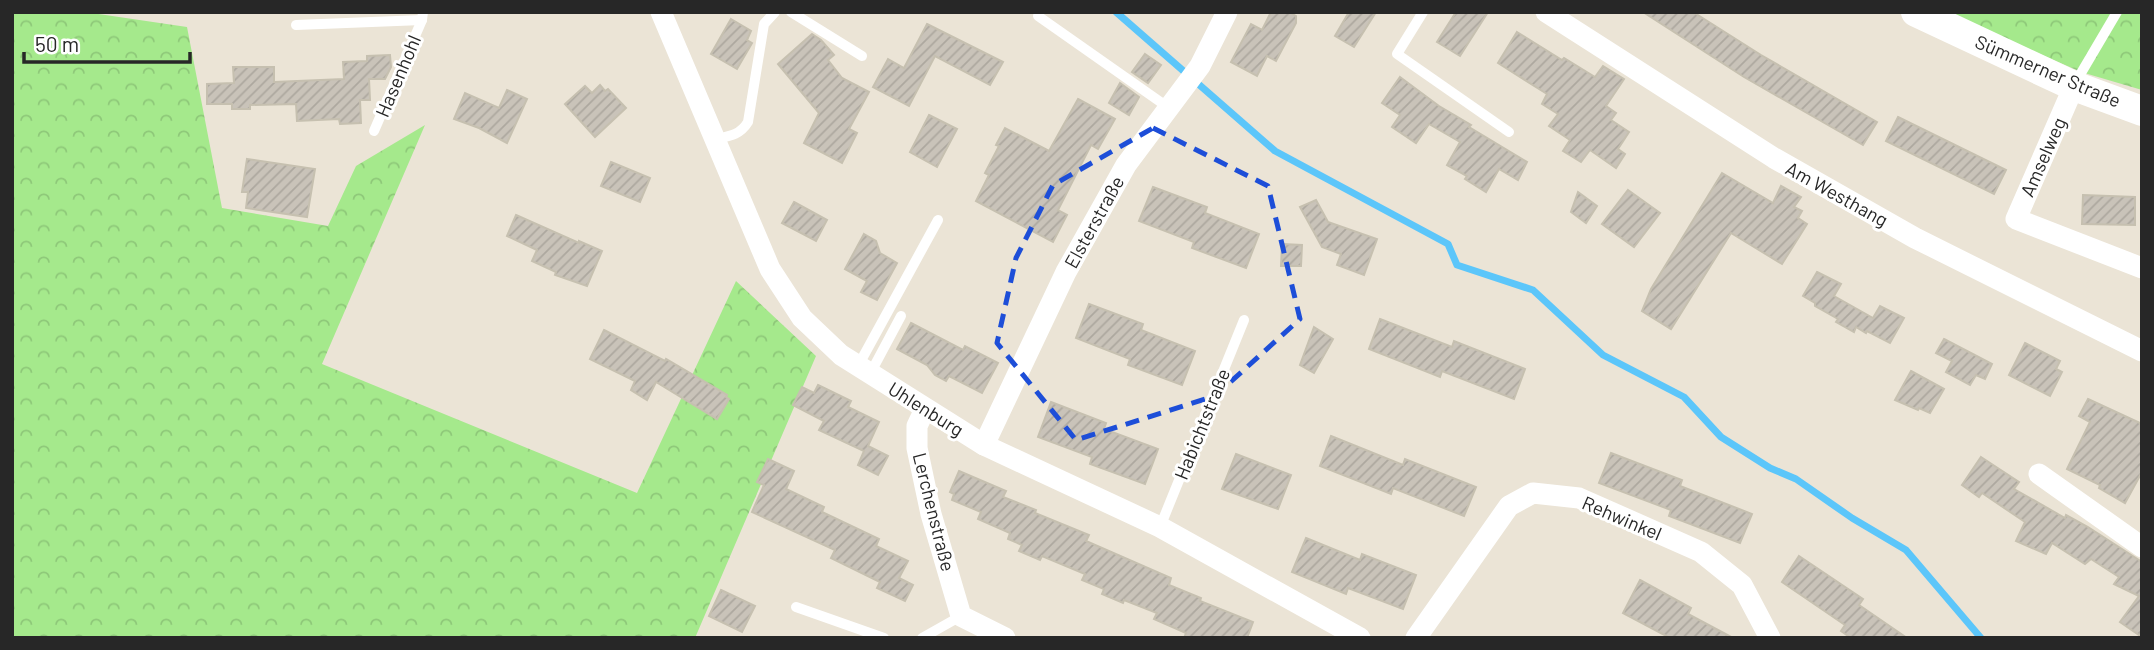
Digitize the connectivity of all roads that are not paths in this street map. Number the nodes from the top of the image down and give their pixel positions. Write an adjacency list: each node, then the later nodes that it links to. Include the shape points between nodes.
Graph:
1 (661, 12): 18 (street, Uhlenburg)
2 (775, 12): 18 (lane, via 764,24 748,122 735,135)
3 (791, 12): 12 (lane)
4 (1227, 12): 14 (street, Elsterstraße, via 1200,66)
5 (1423, 12): 17 (lane, via 1397,54)
6 (1545, 12): 23 (street, Am Westhang, via 1774,158 1915,237)
7 (1916, 12): 13 (main road, Sümmerner Straße)
8 (2116, 12): 13 (lane)
9 (422, 16): 11 (lane, Hasenhohl); 16 (lane, Hasenhohl)
10 (1038, 16): 14 (lane)
11 (296, 25)
12 (862, 56)
13 (2074, 86): 15 (main road, Sümmerner Straße); 20 (street, Amselweg, via 2016,219)
14 (1174, 102): 26 (street, Elsterstraße, via 1125,165 1066,272)
15 (2142, 111)
16 (374, 131)
17 (1509, 132)
18 (715, 139): 24 (street, Uhlenburg, via 770,270 803,318 841,355)
19 (938, 220): 24 (lane)
20 (2142, 268)
21 (901, 316): 24 (lane)
22 (1244, 320): 28 (lane, Habichtstraße)
23 (2142, 352)
24 (864, 370): 25 (street, Uhlenburg)
25 (925, 409): 26 (street, Uhlenburg); 31 (street, Lerchenstraße, via 917,426 917,448)
26 (984, 445): 28 (street, Uhlenburg)
27 (2039, 474): 29 (street)
28 (1160, 527): 35 (street, Uhlenburg)
29 (2142, 547)
30 (796, 607): 32 (lane)
31 (961, 616): 33 (lane); 34 (street)
32 (884, 638)
33 (922, 638)
34 (1005, 638)
35 (1360, 638)
36 (1416, 638): 37 (street, Rehwinkel, via 1508,506 1533,493 1579,498 1701,552 1742,585)
37 (1770, 638)

